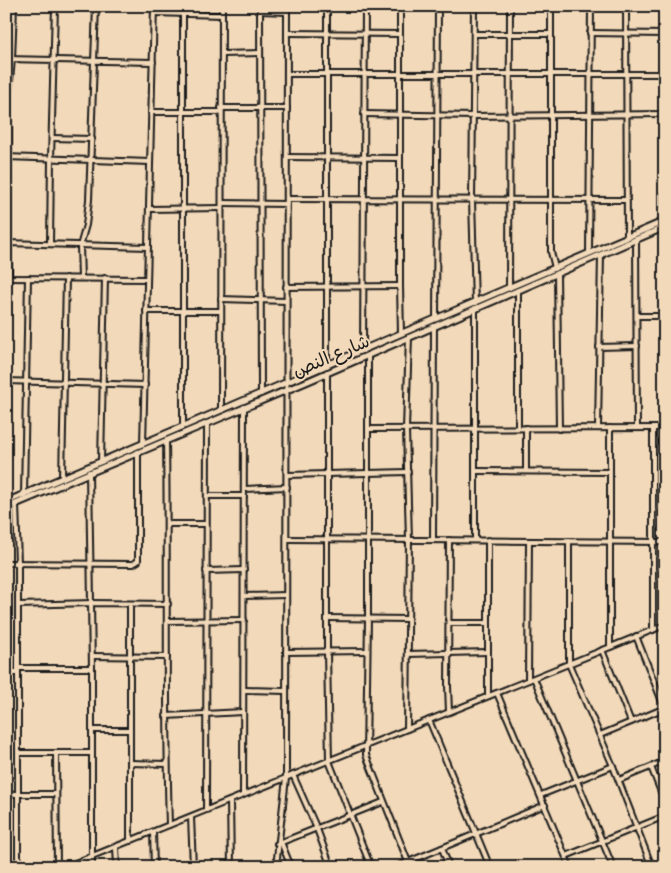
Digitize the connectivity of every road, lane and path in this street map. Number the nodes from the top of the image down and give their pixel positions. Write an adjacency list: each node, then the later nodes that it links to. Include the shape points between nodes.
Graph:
1 (14, 6): 24 (street)
2 (55, 6): 39 (street)
3 (96, 6): 40 (street)
4 (154, 6): 20 (street)
5 (183, 6): 21 (street)
6 (222, 6): 22 (street)
7 (287, 6): 19 (street)
8 (327, 6): 28 (street)
9 (365, 6): 26 (street)
10 (400, 6): 29 (street)
11 (438, 6): 52 (street)
12 (474, 6): 30 (street)
13 (510, 6): 31 (street)
14 (552, 6): 32 (street)
15 (590, 6): 27 (street)
16 (626, 6): 33 (street)
17 (664, 6): 34 (street)
18 (260, 9): 19 (street); 35 (street)
19 (287, 12): 25 (street)
20 (154, 13): 21 (street); 41 (street)
21 (183, 13): 22 (street); 58 (street)
22 (222, 15): 36 (street)
23 (6, 17): 24 (street)
24 (13, 17): 38 (street)
25 (287, 33): 28 (street); 43 (street)
26 (365, 33): 28 (street); 29 (street); 45 (street)
27 (590, 33): 33 (street); 42 (street)
28 (327, 34): 44 (street)
29 (400, 34): 46 (street)
30 (474, 34): 31 (street); 47 (street)
31 (510, 34): 32 (street); 48 (street)
32 (552, 34): 49 (street)
33 (627, 34): 34 (street); 50 (street)
34 (664, 34): 51 (street)
35 (260, 53): 36 (street); 54 (street)
36 (223, 54): 56 (street)
37 (6, 59): 38 (street)
38 (12, 59): 39 (street); 53 (street)
39 (54, 61): 40 (street); 68 (street)
40 (93, 61): 41 (street); 69 (street)
41 (153, 62): 57 (street)
42 (590, 73): 49 (street); 50 (street); 61 (street)
43 (288, 74): 44 (street); 55 (street)
44 (327, 74): 45 (street); 71 (street)
45 (364, 74): 46 (street); 59 (street)
46 (400, 74): 52 (street); 64 (street)
47 (474, 74): 48 (street); 52 (street); 67 (street)
48 (509, 74): 49 (street); 66 (street)
49 (552, 74): 60 (street)
50 (627, 74): 51 (street); 62 (street)
51 (665, 74): 63 (street)
52 (437, 75): 65 (street)
53 (8, 92): 72 (street)
54 (260, 107): 55 (street); 56 (street); 88 (street)
55 (287, 108): 70 (street)
56 (221, 110): 58 (street); 89 (street)
57 (151, 112): 58 (street); 77 (street)
58 (184, 112): 90 (street)
59 (364, 114): 64 (street); 73 (street)
60 (552, 114): 61 (street); 66 (street); 80 (street)
61 (590, 114): 62 (street); 81 (street)
62 (627, 114): 63 (street); 86 (street)
63 (664, 114): 92 (street)
64 (400, 115): 65 (street); 74 (street)
65 (436, 115): 67 (street); 84 (street)
66 (510, 115): 67 (street); 79 (street)
67 (474, 116): 85 (street)
68 (52, 138): 69 (street); 75 (street)
69 (92, 139): 76 (street)
70 (287, 156): 71 (street); 87 (street)
71 (327, 156): 73 (street); 78 (street)
72 (8, 157): 75 (street); 97 (street)
73 (364, 158): 74 (street); 82 (street)
74 (399, 158): 83 (street)
75 (51, 159): 76 (street); 98 (street)
76 (91, 160): 77 (street); 99 (street, via 88,208)
77 (150, 162): 91 (street)
78 (328, 199): 82 (street); 87 (street); 110 (street)
79 (509, 199): 80 (street); 85 (street); 114 (street)
80 (551, 199): 81 (street); 103 (street, via 551,252)
81 (590, 199): 86 (street); 101 (street)
82 (364, 200): 83 (street); 111 (street)
83 (400, 200): 84 (street); 112 (street)
84 (437, 200): 85 (street); 125 (street)
85 (472, 200): 119 (street)
86 (626, 200): 95 (street)
87 (287, 202): 88 (street); 113 (street)
88 (260, 203): 89 (street); 117 (street)
89 (222, 205): 90 (street); 116 (street)
90 (184, 207): 91 (street); 121 (street)
91 (149, 209): 100 (street)
92 (665, 215)
93 (665, 221): 95 (main road, شارع النص)
94 (665, 227): 96 (main road, شارع النص)
95 (628, 237): 101 (main road, شارع النص)
96 (636, 238): 102 (main road, شارع النص); 123 (street)
97 (8, 243): 98 (street); 104 (street)
98 (50, 244): 99 (street)
99 (80, 246): 100 (street); 107 (street)
100 (148, 247): 109 (street)
101 (589, 254): 103 (main road, شارع النص)
102 (601, 254): 103 (main road, شارع النص); 130 (street)
103 (556, 270): 114 (main road, شارع النص); 115 (main road, شارع النص); 148 (street)
104 (8, 278): 105 (street)
105 (28, 278): 106 (street); 136 (street)
106 (66, 278): 107 (street); 137 (street)
107 (82, 278): 108 (street)
108 (105, 278): 109 (street); 138 (street)
109 (147, 279): 120 (street)
110 (327, 286): 111 (street); 113 (street); 133 (street)
111 (363, 286): 112 (street); 131 (street)
112 (400, 286): 127 (street)
113 (286, 287): 118 (street)
114 (509, 288): 119 (main road, شارع النص)
115 (518, 290): 119 (main road, شارع النص); 146 (street)
116 (221, 299): 117 (street); 122 (street)
117 (259, 300): 118 (street); 141 (street)
118 (286, 301): 140 (street)
119 (475, 306): 125 (main road, شارع النص); 126 (main road, شارع النص); 156 (street)
120 (146, 311): 121 (street); 139 (street)
121 (183, 311): 122 (street); 145 (street)
122 (221, 311): 143 (street)
123 (637, 316): 124 (street); 129 (street)
124 (665, 316)
125 (436, 319): 127 (main road, شارع النص)
126 (434, 326): 128 (main road, شارع النص); 157 (street)
127 (401, 334): 131 (main road, شارع النص)
128 (409, 337): 132 (main road, شارع النص); 155 (street)
129 (637, 346): 130 (street); 151 (street)
130 (599, 347): 149 (street)
131 (363, 351): 133 (main road, شارع النص)
132 (368, 356): 134 (main road, شارع النص); 154 (street)
133 (328, 366): 140 (main road, شارع النص)
134 (327, 372): 140 (main road, شارع النص); 168 (street)
135 (6, 381): 136 (street)
136 (25, 382): 137 (street); 173 (street)
137 (63, 384): 138 (street); 170 (street)
138 (102, 384): 139 (street); 161 (street)
139 (145, 385): 159 (street)
140 (287, 386): 141 (main road, شارع النص); 142 (main road, شارع النص); 169 (street)
141 (261, 394): 143 (main road, شارع النص)
142 (244, 407): 144 (main road, شارع النص); 172 (street)
143 (221, 410): 145 (main road, شارع النص)
144 (207, 423): 158 (main road, شارع النص); 174 (street)
145 (183, 427): 159 (main road, شارع النص)
146 (518, 428): 147 (street); 156 (street)
147 (526, 428): 148 (street); 164 (street)
148 (559, 428): 149 (street)
149 (598, 428): 150 (street)
150 (610, 428): 151 (street); 167 (street)
151 (637, 428): 152 (street)
152 (653, 428): 153 (street); 192 (street)
153 (665, 428)
154 (369, 429): 155 (street); 165 (street)
155 (406, 429): 157 (street); 166 (street)
156 (476, 429): 157 (street); 163 (street)
157 (435, 430): 185 (street)
158 (166, 441): 160 (main road, شارع النص); 179 (street)
159 (143, 445): 161 (main road, شارع النص)
160 (138, 452): 162 (main road, شارع النص); 196 (street, via 138,561 133,564)
161 (101, 462): 162 (main road, شارع النص)
162 (89, 470): 170 (main road, شارع النص); 177 (main road, شارع النص); 196 (street)
163 (476, 471): 164 (street); 187 (street)
164 (526, 471): 167 (street)
165 (368, 472): 166 (street); 168 (street); 183 (street)
166 (408, 472): 184 (street)
167 (610, 472): 191 (street)
168 (328, 473): 169 (street); 182 (street)
169 (287, 474): 171 (street)
170 (62, 478): 173 (main road, شارع النص)
171 (287, 487): 172 (street); 181 (street)
172 (244, 489): 175 (street)
173 (24, 495): 176 (main road, شارع النص)
174 (207, 496): 175 (street); 180 (street)
175 (244, 496): 197 (street)
176 (6, 502)
177 (16, 504): 178 (main road, شارع النص); 195 (street)
178 (6, 508)
179 (168, 524): 180 (street); 203 (street)
180 (206, 524): 198 (street)
181 (287, 539): 182 (street); 200 (street)
182 (327, 540): 183 (street); 205 (street)
183 (368, 540): 184 (street); 206 (street)
184 (409, 540): 185 (street); 207 (street)
185 (433, 540): 186 (street)
186 (448, 540): 187 (street); 211 (street)
187 (474, 540): 188 (street)
188 (488, 540): 189 (street); 212 (street)
189 (529, 541): 190 (street); 232 (street)
190 (569, 541): 191 (street); 227 (street)
191 (610, 542): 192 (street); 216 (street)
192 (653, 542): 193 (street); 214 (street)
193 (665, 542)
194 (6, 563): 195 (street)
195 (18, 563): 196 (street); 204 (street)
196 (90, 563): 201 (street)
197 (244, 570): 198 (street); 199 (street)
198 (206, 571): 208 (street)
199 (244, 596): 200 (street); 209 (street)
200 (286, 596): 219 (street)
201 (92, 603): 202 (street); 204 (street); 224 (street)
202 (130, 604): 203 (street); 225 (street)
203 (168, 604): 210 (street)
204 (18, 605): 229 (street)
205 (327, 618): 206 (street); 218 (street)
206 (368, 618): 207 (street); 220 (street)
207 (408, 619): 223 (street)
208 (206, 620): 209 (street); 210 (street); 240 (street)
209 (244, 620): 233 (street)
210 (167, 621): 226 (street)
211 (448, 622): 212 (street); 222 (street)
212 (488, 622): 221 (street)
213 (665, 625): 214 (street)
214 (653, 630): 215 (street)
215 (636, 636): 216 (street); 237 (street)
216 (610, 647): 217 (street)
217 (602, 650): 227 (street); 243 (street)
218 (327, 651): 219 (street); 220 (street); 252 (street)
219 (286, 652): 234 (street)
220 (367, 652): 248 (street)
221 (488, 652): 222 (street); 236 (street)
222 (448, 653): 223 (street); 239 (street)
223 (408, 654): 244 (street)
224 (92, 656): 225 (street); 228 (street)
225 (129, 656): 226 (street); 246 (street)
226 (167, 657): 241 (street)
227 (569, 664): 231 (street); 247 (street)
228 (92, 668): 229 (street); 245 (street)
229 (18, 671): 230 (street); 249 (street)
230 (6, 673)
231 (534, 678): 232 (street); 261 (street)
232 (528, 680): 235 (street)
233 (244, 690): 234 (street); 238 (street)
234 (286, 691): 259 (street)
235 (498, 693): 236 (street); 266 (street)
236 (488, 696): 239 (street)
237 (665, 709): 243 (street)
238 (243, 712): 240 (street); 265 (street)
239 (449, 712): 242 (street)
240 (206, 715): 241 (street); 271 (street)
241 (166, 716): 255 (street)
242 (429, 720): 244 (street); 279 (street)
243 (631, 722): 247 (street)
244 (407, 729): 248 (street)
245 (92, 730): 246 (street); 251 (street)
246 (130, 730): 254 (street)
247 (600, 736): 256 (street)
248 (366, 746): 252 (street); 268 (street)
249 (18, 753): 250 (street); 263 (street)
250 (56, 753): 251 (street); 264 (street)
251 (92, 753): 285 (street)
252 (329, 761): 258 (street); 272 (street)
253 (665, 761): 257 (street)
254 (130, 763): 255 (street); 280 (street)
255 (167, 764): 275 (street)
256 (613, 766): 260 (street); 261 (street)
257 (651, 767): 260 (street); 269 (street)
258 (292, 776): 259 (street); 277 (street)
259 (286, 778): 265 (street); 282 (street)
260 (618, 780): 276 (street)
261 (577, 781): 266 (street); 281 (street)
262 (6, 794): 263 (street)
263 (18, 794): 264 (street); 289 (street)
264 (55, 794): 290 (street)
265 (244, 795): 267 (street)
266 (541, 795): 270 (street)
267 (230, 801): 271 (street); 296 (street)
268 (383, 802): 272 (street); 287 (street)
269 (665, 802)
270 (545, 805): 279 (street); 286 (street)
271 (206, 810): 274 (street)
272 (350, 815): 277 (street); 300 (street)
273 (665, 816): 276 (street)
274 (190, 817): 275 (street); 295 (street)
275 (168, 826): 278 (street)
276 (637, 828): 281 (street); 306 (street)
277 (317, 829): 282 (street); 299 (street)
278 (153, 832): 280 (street); 294 (street)
279 (476, 834): 284 (street); 304 (street)
280 (130, 841): 283 (street)
281 (602, 841): 286 (street); 305 (street)
282 (279, 843): 297 (street); 298 (street)
283 (116, 847): 285 (street); 293 (street)
284 (442, 848): 287 (street); 303 (street)
285 (93, 856): 291 (street); 292 (street)
286 (566, 856): 288 (street)
287 (408, 862): 301 (street); 302 (street)
288 (569, 866)
289 (18, 867)
290 (57, 867)
291 (66, 867)
292 (92, 867)
293 (117, 867)
294 (154, 867)
295 (193, 867)
296 (232, 867)
297 (276, 867)
298 (291, 867)
299 (331, 867)
300 (371, 867)
301 (396, 867)
302 (410, 867)
303 (449, 867)
304 (490, 867)
305 (612, 867)
306 (652, 867)

